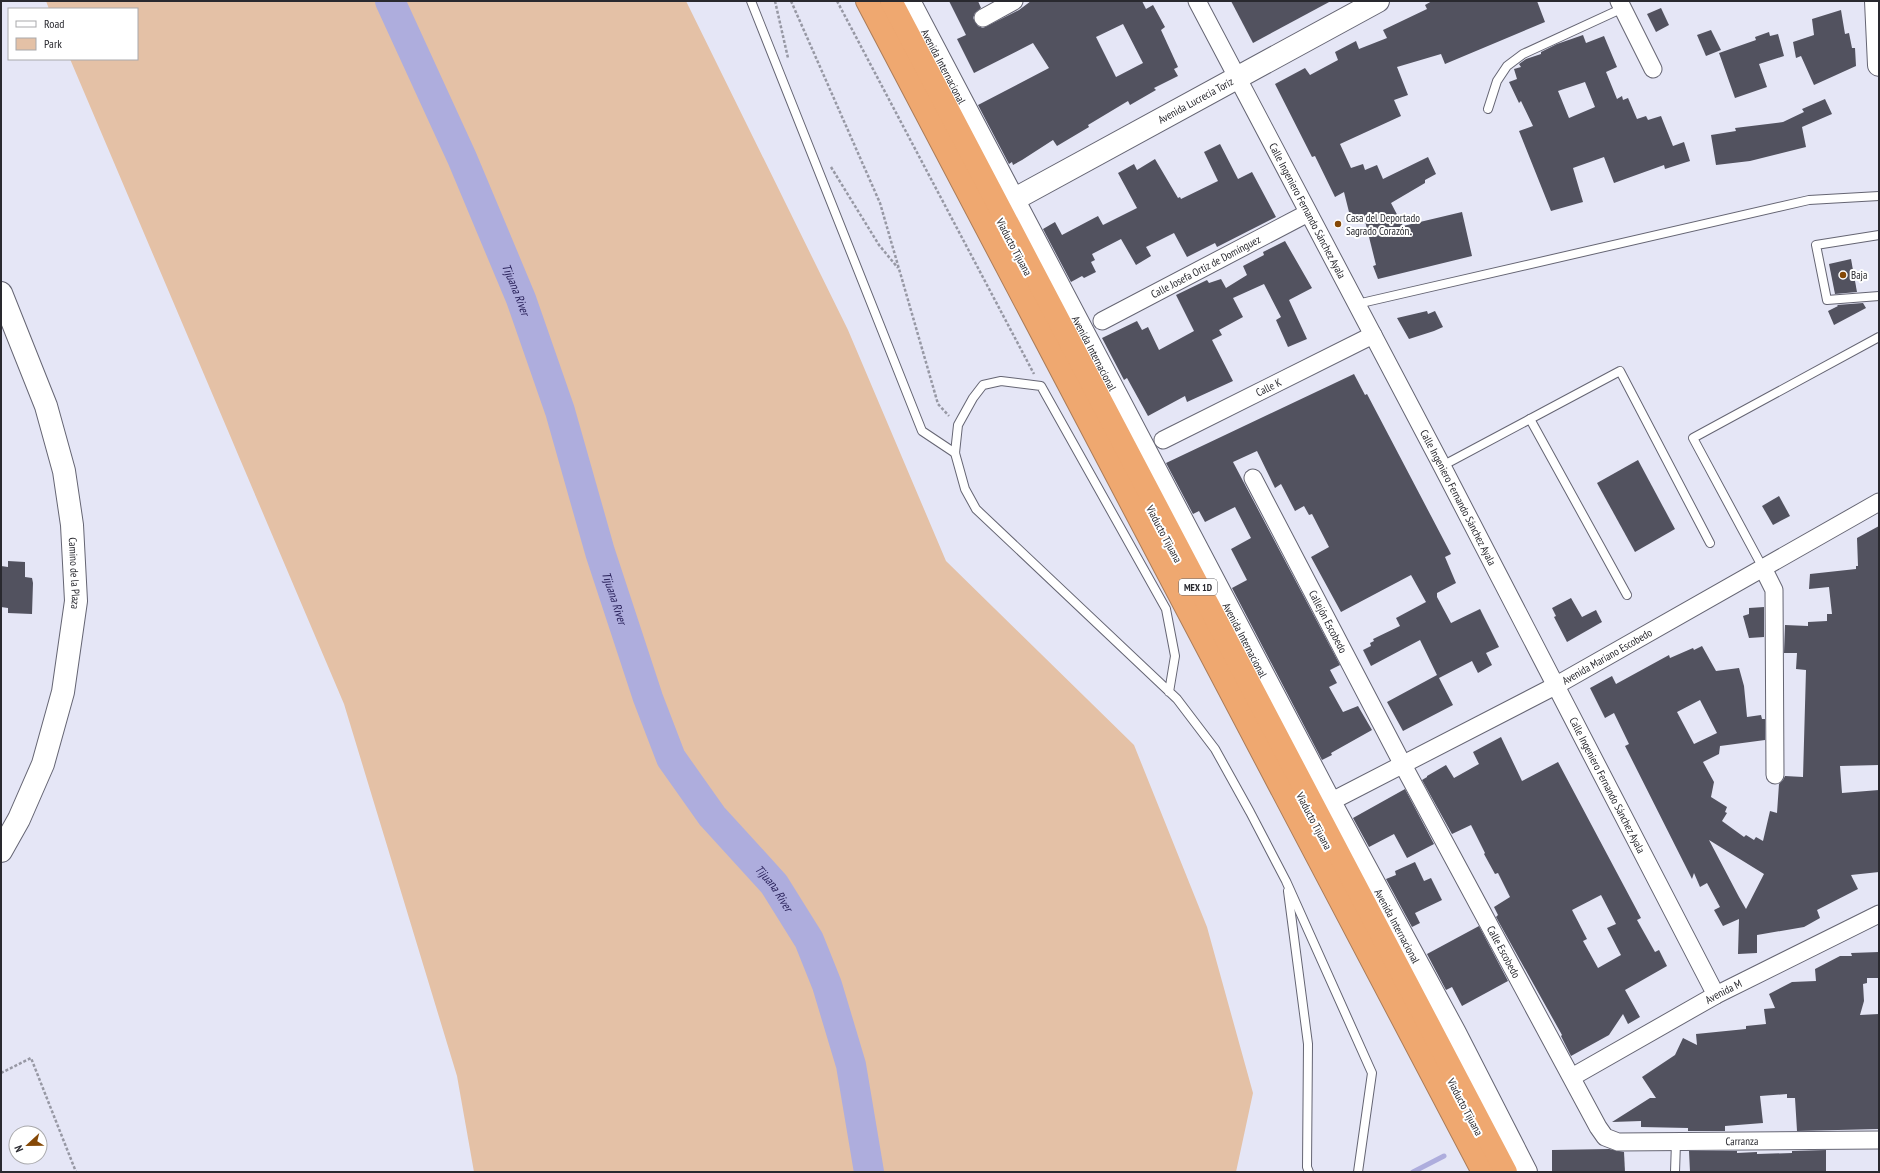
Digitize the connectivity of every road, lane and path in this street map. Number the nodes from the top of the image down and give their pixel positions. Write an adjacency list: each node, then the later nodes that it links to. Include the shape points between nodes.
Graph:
1 (751, 1): 35 (lane, via 922,431)
2 (791, 1): 24 (path, via 880,203)
3 (837, 1): 31 (path)
4 (868, 1): 59 (highway, MEX 1D)
5 (878, 1): 60 (highway, Viaducto Tijuana)
6 (885, 1): 61 (highway, Viaducto Tijuana)
7 (891, 1): 62 (highway, Avenida Internacional / MEX 1D)
8 (909, 1): 21 (main road, Avenida Internacional)
9 (1014, 1): 14 (street)
10 (1197, 1): 17 (street, Calle Ingeniero Fernando Sánchez Ayala)
11 (1378, 1): 17 (main road, Avenida Lucrecia Toriz)
12 (1876, 1): 15 (main road)
13 (1621, 5): 16 (street); 18 (lane, via 1523,54 1507,66 1497,81)
14 (984, 18)
15 (1879, 65)
16 (1652, 69)
17 (1237, 77): 21 (main road, Avenida Lucrecia Toriz); 22 (street, Calle Ingeniero Fernando Sánchez Ayala)
18 (1488, 109)
19 (828, 162): 24 (path, via 879,245)
20 (1879, 196): 27 (lane, via 1809,200)
21 (1013, 200): 46 (main road, Avenida Internacional)
22 (1308, 213): 27 (street, Calle Ingeniero Fernando Sánchez Ayala); 28 (street, Calle Josefa Ortiz de Domínguez)
23 (1879, 235): 26 (lane, via 1816,245 1827,300)
24 (899, 270): 33 (path, via 938,404)
25 (1, 293): 47 (main road, Camino de la Plaza, via 46,406 64,471 72,525 76,601 63,692 43,764 20,819)
26 (1879, 296)
27 (1357, 304): 29 (street, Calle Ingeniero Fernando Sánchez Ayala)
28 (1102, 320)
29 (1373, 335): 34 (street, Calle K); 36 (street, Calle Ingeniero Fernando Sánchez Ayala)
30 (1879, 337): 40 (lane, via 1693,438)
31 (1041, 386): 33 (lane, via 1001,381 983,385); 43 (lane, via 1166,609 1175,656)
32 (1530, 419): 36 (lane); 39 (lane, via 1620,371); 41 (lane)
33 (958, 425): 35 (lane)
34 (1163, 440)
35 (955, 453): 43 (lane, via 965,489 976,509)
36 (1442, 466): 42 (street, Calle Ingeniero Fernando Sánchez Ayala)
37 (1253, 478): 44 (street, Callejón Escobedo)
38 (1879, 502): 40 (street, Avenida Mariano Escobedo)
39 (1710, 543)
40 (1763, 568): 42 (street, Avenida Mariano Escobedo); 45 (street, via 1774,590)
41 (1626, 595)
42 (1555, 686): 44 (street, Avenida Mariano Escobedo); 50 (street, Calle Ingeniero Fernando Sánchez Ayala)
43 (1169, 692): 48 (lane, via 1215,749)
44 (1403, 766): 46 (street, Avenida Mariano Escobedo); 52 (street, Calle Escobedo)
45 (1775, 775)
46 (1330, 802): 63 (main road, Avenida Internacional, via 1455,1033)
47 (1, 851)
48 (1286, 881): 57 (lane, via 1308,1044); 58 (lane, via 1372,1073)
49 (1879, 914): 50 (street, Avenida M)
50 (1716, 995): 52 (street, Avenida M)
51 (1, 1073): 56 (path, via 31,1058)
52 (1572, 1077): 53 (street, Calle Escobedo)
53 (1605, 1136): 55 (street, Carranza, via 1618,1142)
54 (1879, 1140): 55 (street, Carranza)
55 (1676, 1142): 64 (lane)
56 (76, 1172)
57 (1309, 1172)
58 (1358, 1172)
59 (1483, 1172)
60 (1491, 1172)
61 (1499, 1172)
62 (1506, 1172)
63 (1526, 1172)
64 (1675, 1172)

